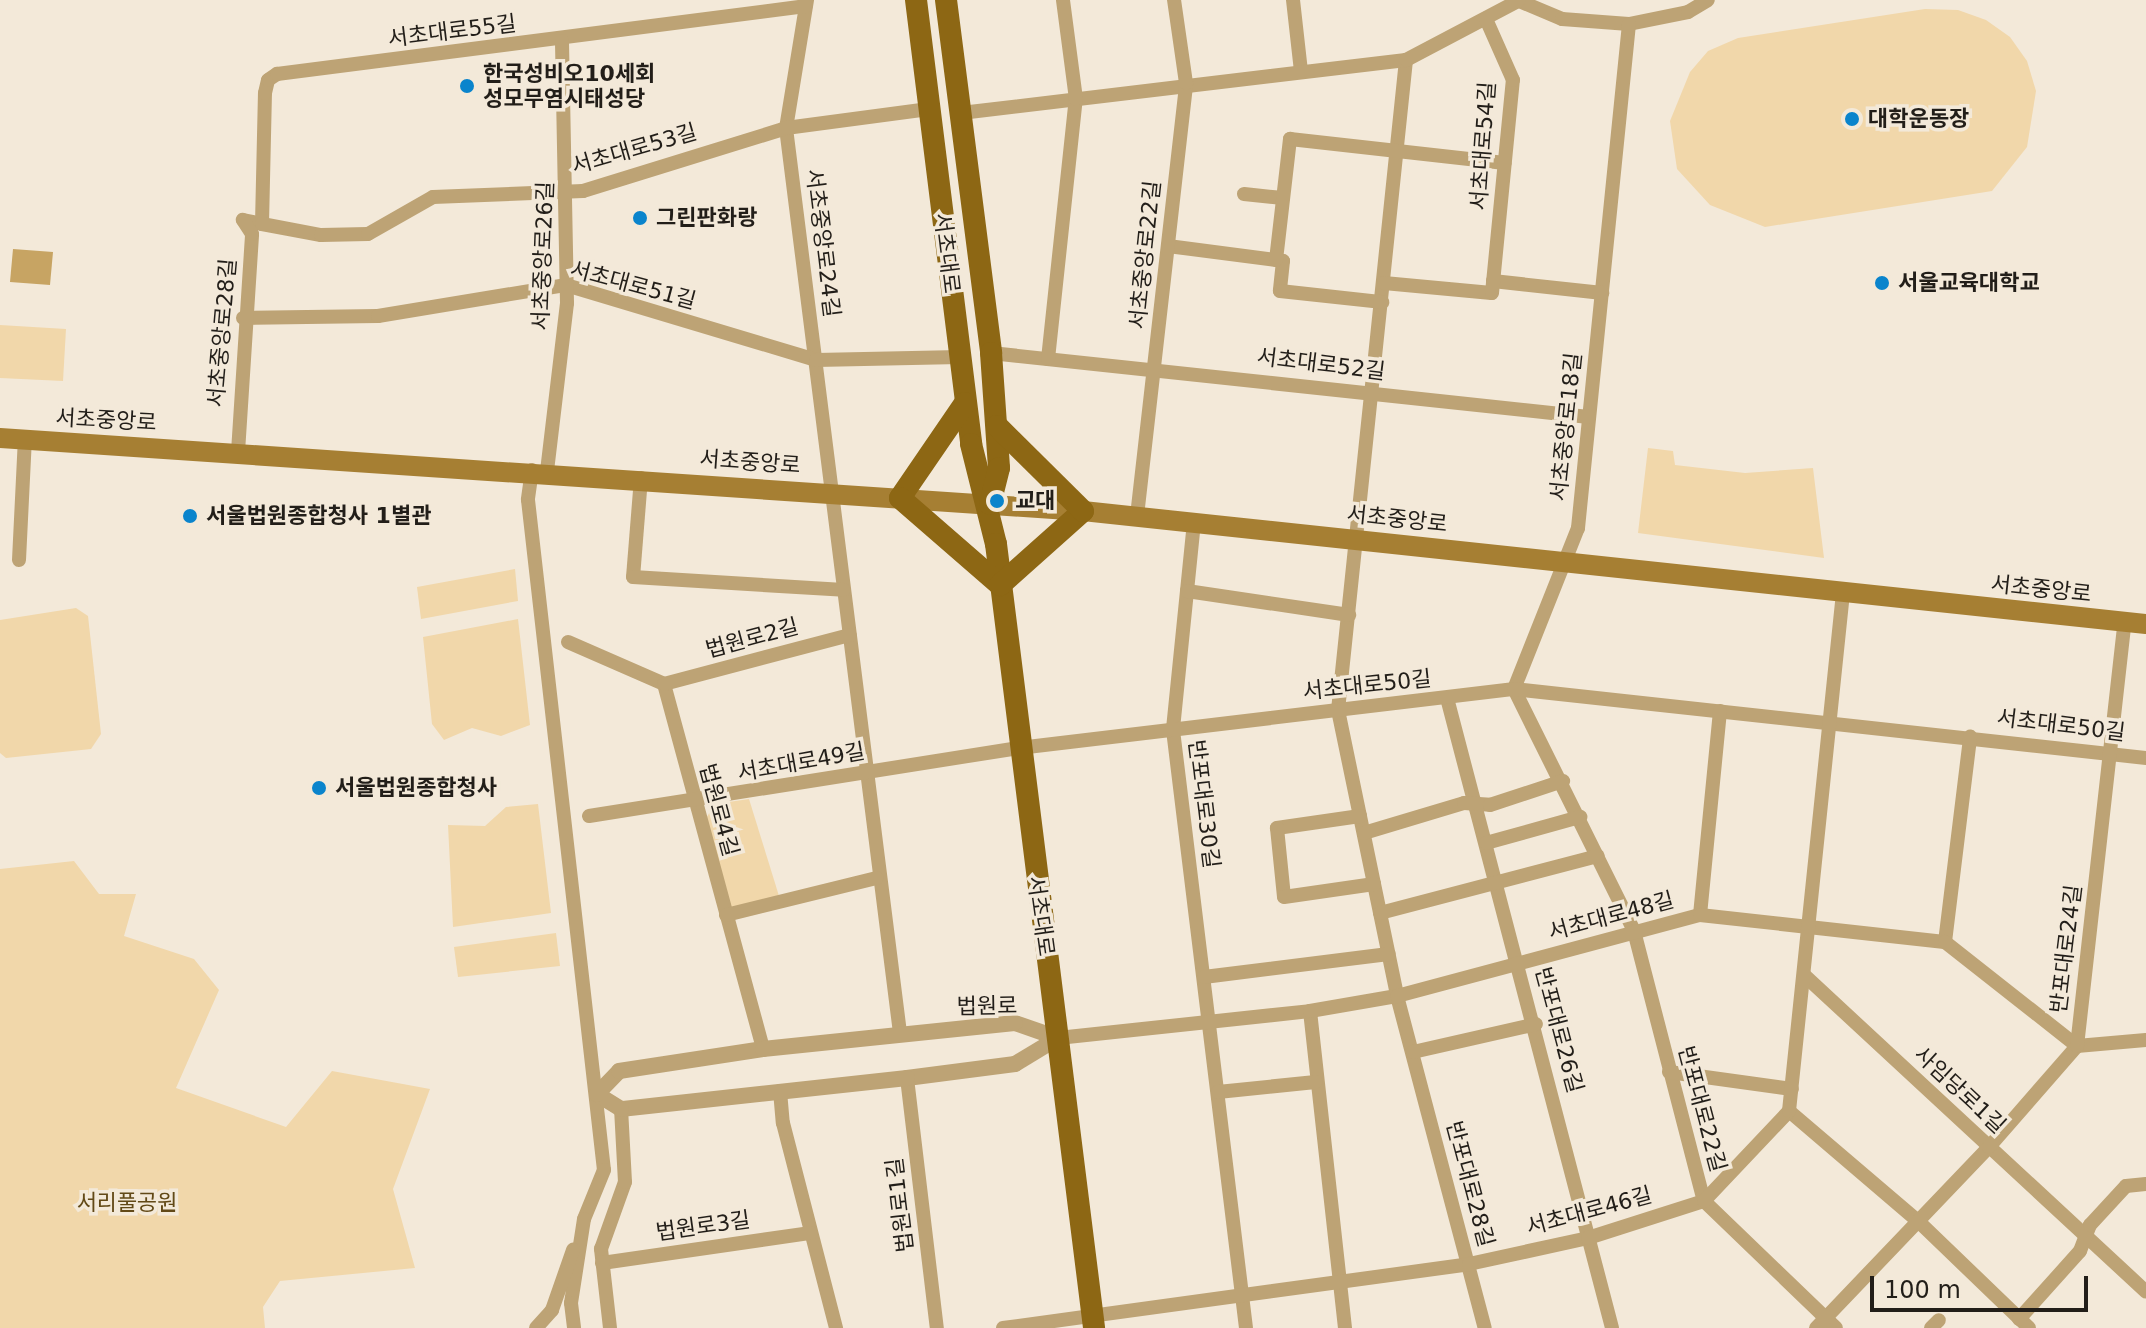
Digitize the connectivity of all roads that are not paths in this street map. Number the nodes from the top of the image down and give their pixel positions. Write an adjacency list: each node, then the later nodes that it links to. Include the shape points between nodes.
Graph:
1 (916, 0): 17 (main road, 서초대로)
2 (946, 0): 18 (main road, 서초대로)
3 (1063, 0): 16 (street)
4 (1174, 0): 15 (street, 서초중앙로22길)
5 (1293, 0): 14 (street)
6 (1708, 0): 9 (street)
7 (1518, 1): 10 (street); 11 (street, via 1562,19)
8 (807, 3): 12 (street, 서초대로55길); 19 (street, 서초중앙로24길)
9 (1686, 6): 11 (street)
10 (1486, 19): 13 (street); 21 (street, 서초대로54길, via 1513,80)
11 (1629, 24): 31 (street, 서초중앙로18길)
12 (562, 41): 22 (street, 서초중앙로26길); 25 (street, 서초대로55길, via 277,74 268,80 265,93)
13 (1406, 60): 14 (street); 20 (street, 반포대로28길)
14 (1301, 71): 15 (street)
15 (1186, 83): 16 (street); 26 (street, 서초중앙로22길)
16 (1076, 99): 18 (street); 36 (street)
17 (929, 109): 19 (street, 서초대로53길); 35 (main road, 서초대로)
18 (961, 113): 34 (main road, 서초대로)
19 (786, 128): 22 (street, 서초대로53길, via 583,191); 37 (street, 서초중앙로24길)
20 (1400, 150): 21 (street); 24 (street, via 1290,139); 29 (street, 반포대로28길)
21 (1505, 163): 28 (street, 서초대로54길)
22 (568, 191): 25 (street, 서초대로53길, via 433,197 368,234 321,235); 30 (street, 서초중앙로26길)
23 (1244, 194): 24 (street)
24 (1283, 198): 27 (street)
25 (262, 224): 33 (street, 서초중앙로28길, via 243,220 252,234)
26 (1168, 246): 27 (street); 38 (street, 서초중앙로22길)
27 (1276, 260): 32 (street, via 1283,261 1280,291)
28 (1493, 281): 29 (street, via 1492,293); 31 (street)
29 (1384, 283): 32 (street, 반포대로28길)
30 (566, 285): 33 (street, 서초대로51길, via 378,316); 37 (street, 서초대로51길); 46 (street, 서초중앙로26길)
31 (1602, 293): 41 (street, 서초중앙로18길)
32 (1382, 302): 39 (street, 반포대로28길)
33 (243, 318): 45 (street, 서초중앙로28길)
34 (991, 353): 36 (street, 서초대로52길); 42 (main road, 서초대로)
35 (960, 357): 37 (street, 서초대로51길); 40 (main road, 서초대로)
36 (1048, 359): 38 (street, 서초대로52길)
37 (816, 360): 48 (street, 서초중앙로24길)
38 (1155, 367): 39 (street, 서초대로52길); 52 (street, 서초중앙로22길)
39 (1371, 392): 41 (street, 서초대로52길); 54 (street, 반포대로28길)
40 (965, 403): 49 (main road); 50 (main road, 서초대로, via 976,467)
41 (1589, 417): 56 (street, 서초중앙로18길, via 1578,528)
42 (997, 426): 50 (main road, 서초대로, via 999,468); 51 (main road)
43 (0, 438): 44 (main road, 서초중앙로)
44 (25, 439): 45 (main road, 서초중앙로); 55 (street)
45 (238, 452): 46 (main road, 서초중앙로)
46 (540, 471): 47 (main road, 서초중앙로); 116 (street, 서초중앙로26길, via 528,500)
47 (641, 478): 48 (main road, 서초중앙로); 58 (street, via 633,577)
48 (832, 493): 49 (main road, 서초중앙로); 58 (street)
49 (900, 498): 50 (main road, 서초중앙로); 57 (main road)
50 (990, 504): 51 (main road, 서초중앙로); 57 (main road, 서초대로)
51 (1083, 511): 52 (main road, 서초중앙로); 57 (main road)
52 (1137, 516): 53 (main road, 서초중앙로)
53 (1194, 522): 54 (main road, 서초중앙로); 59 (street, 반포대로30길)
54 (1358, 539): 56 (main road, 서초중앙로); 61 (street, 반포대로28길)
55 (19, 560)
56 (1566, 563): 60 (main road, 서초중앙로); 67 (street)
57 (1000, 585): 74 (main road, 서초대로)
58 (844, 590): 64 (street)
59 (1187, 591): 61 (street); 72 (street, 반포대로30길)
60 (1843, 593): 62 (main road, 서초중앙로); 71 (street)
61 (1349, 615): 69 (street, 반포대로28길)
62 (2125, 621): 63 (main road, 서초중앙로); 75 (street, 반포대로24길)
63 (2146, 624)
64 (850, 635): 66 (street, 법원로2길); 77 (street)
65 (568, 642): 66 (street)
66 (664, 684): 79 (street, 법원로4길)
67 (1514, 689): 68 (street, 서초대로50길); 70 (street, 서초대로50길); 78 (street, 반포대로22길)
68 (1447, 698): 69 (street, 서초대로50길); 80 (street, 반포대로26길)
69 (1338, 710): 72 (street, 서초대로50길); 82 (street, 반포대로28길)
70 (1720, 711): 71 (street, 서초대로50길); 92 (street)
71 (1828, 721): 73 (street, 서초대로50길); 93 (street)
72 (1173, 730): 74 (street, 서초대로50길); 99 (street, 반포대로30길)
73 (1970, 737): 75 (street, 서초대로50길); 95 (street, 서초대로50길)
74 (1019, 748): 77 (street, 서초대로49길); 105 (main road, 서초대로)
75 (2111, 752): 76 (street, 서초대로50길); 107 (street, 반포대로24길)
76 (2146, 758)
77 (865, 772): 79 (street, 서초대로49길); 87 (street)
78 (1563, 781): 80 (street); 83 (street, 반포대로22길)
79 (693, 803): 81 (street, 서초대로49길); 91 (street, 법원로4길)
80 (1476, 805): 84 (street, via 1464,803); 85 (street, 반포대로26길)
81 (589, 816)
82 (1360, 816): 84 (street, 반포대로28길); 88 (street, via 1277,828 1284,897)
83 (1580, 817): 85 (street); 86 (street, 반포대로22길)
84 (1364, 833): 88 (street, 반포대로28길)
85 (1486, 843): 89 (street, 반포대로26길)
86 (1598, 856): 89 (street); 94 (street, 반포대로22길)
87 (877, 878): 91 (street); 104 (street)
88 (1374, 884): 90 (street, 반포대로28길)
89 (1497, 886): 90 (street); 97 (street, 반포대로26길)
90 (1380, 913): 96 (street, 반포대로28길)
91 (726, 915): 108 (street, 법원로4길)
92 (1700, 915): 93 (street, 서초대로48길); 94 (street, 서초대로48길)
93 (1810, 927): 95 (street, 서초대로48길); 98 (street)
94 (1634, 931): 97 (street, 서초대로48길); 110 (street, 반포대로22길)
95 (1945, 942): 107 (street)
96 (1389, 954): 99 (street); 100 (street, 반포대로28길)
97 (1518, 963): 100 (street, 서초대로48길); 103 (street, 반포대로26길)
98 (1804, 975): 113 (street); 119 (street, 사임당로1길)
99 (1204, 977): 102 (street, 반포대로30길)
100 (1397, 996): 101 (street, 서초대로48길); 109 (street, 반포대로28길)
101 (1310, 1011): 102 (street, 서초대로48길); 112 (street)
102 (1209, 1020): 105 (street, 서초대로48길); 115 (street, 반포대로30길)
103 (1536, 1024): 109 (street); 126 (street, 반포대로26길)
104 (900, 1033): 105 (street, 법원로, via 1015,1023); 108 (street, 법원로)
105 (1058, 1038): 111 (street, via 1015,1064); 132 (main road, 서초대로)
106 (2146, 1040): 107 (street)
107 (2077, 1046): 119 (street, 반포대로24길)
108 (763, 1049): 116 (street, 법원로, via 619,1071)
109 (1413, 1052): 128 (street, 반포대로28길)
110 (1669, 1072): 113 (street); 121 (street, 반포대로22길)
111 (907, 1078): 114 (street); 139 (street, 법원로1길)
112 (1315, 1082): 115 (street); 129 (street)
113 (1792, 1089): 118 (street)
114 (780, 1091): 117 (street); 124 (street)
115 (1218, 1092): 131 (street, 반포대로30길)
116 (597, 1094): 117 (street); 122 (street, 서초중앙로26길, via 604,1170)
117 (621, 1109): 127 (street, via 625,1182 601,1249)
118 (1789, 1111): 121 (street, 서초대로46길); 123 (street)
119 (1989, 1147): 123 (street, 반포대로24길); 125 (street, 사임당로1길)
120 (2146, 1184): 125 (street, via 2126,1186)
121 (1704, 1201): 126 (street, 서초대로46길); 134 (street, 반포대로22길)
122 (584, 1219): 135 (street, via 552,1310); 136 (street, via 571,1303)
123 (1918, 1221): 133 (street); 134 (street, 반포대로24길)
124 (811, 1233): 127 (street, 법원로3길); 138 (street)
125 (2085, 1236): 130 (street, 사임당로1길); 133 (street, via 2080,1251)
126 (1588, 1238): 128 (street, 서초대로46길); 144 (street, 반포대로26길)
127 (602, 1263): 137 (street)
128 (1469, 1264): 129 (street, 서초대로46길); 143 (street, 반포대로28길)
129 (1340, 1281): 131 (street, 서초대로46길); 142 (street)
130 (2146, 1292)
131 (1242, 1295): 132 (street, 서초대로46길); 141 (street, 반포대로30길)
132 (1094, 1322): 140 (street, 서초대로46길)
133 (2024, 1324)
134 (1826, 1325)
135 (536, 1328)
136 (574, 1328)
137 (610, 1328)
138 (836, 1328)
139 (937, 1328)
140 (1003, 1328)
141 (1246, 1328)
142 (1345, 1328)
143 (1485, 1328)
144 (1612, 1328)

